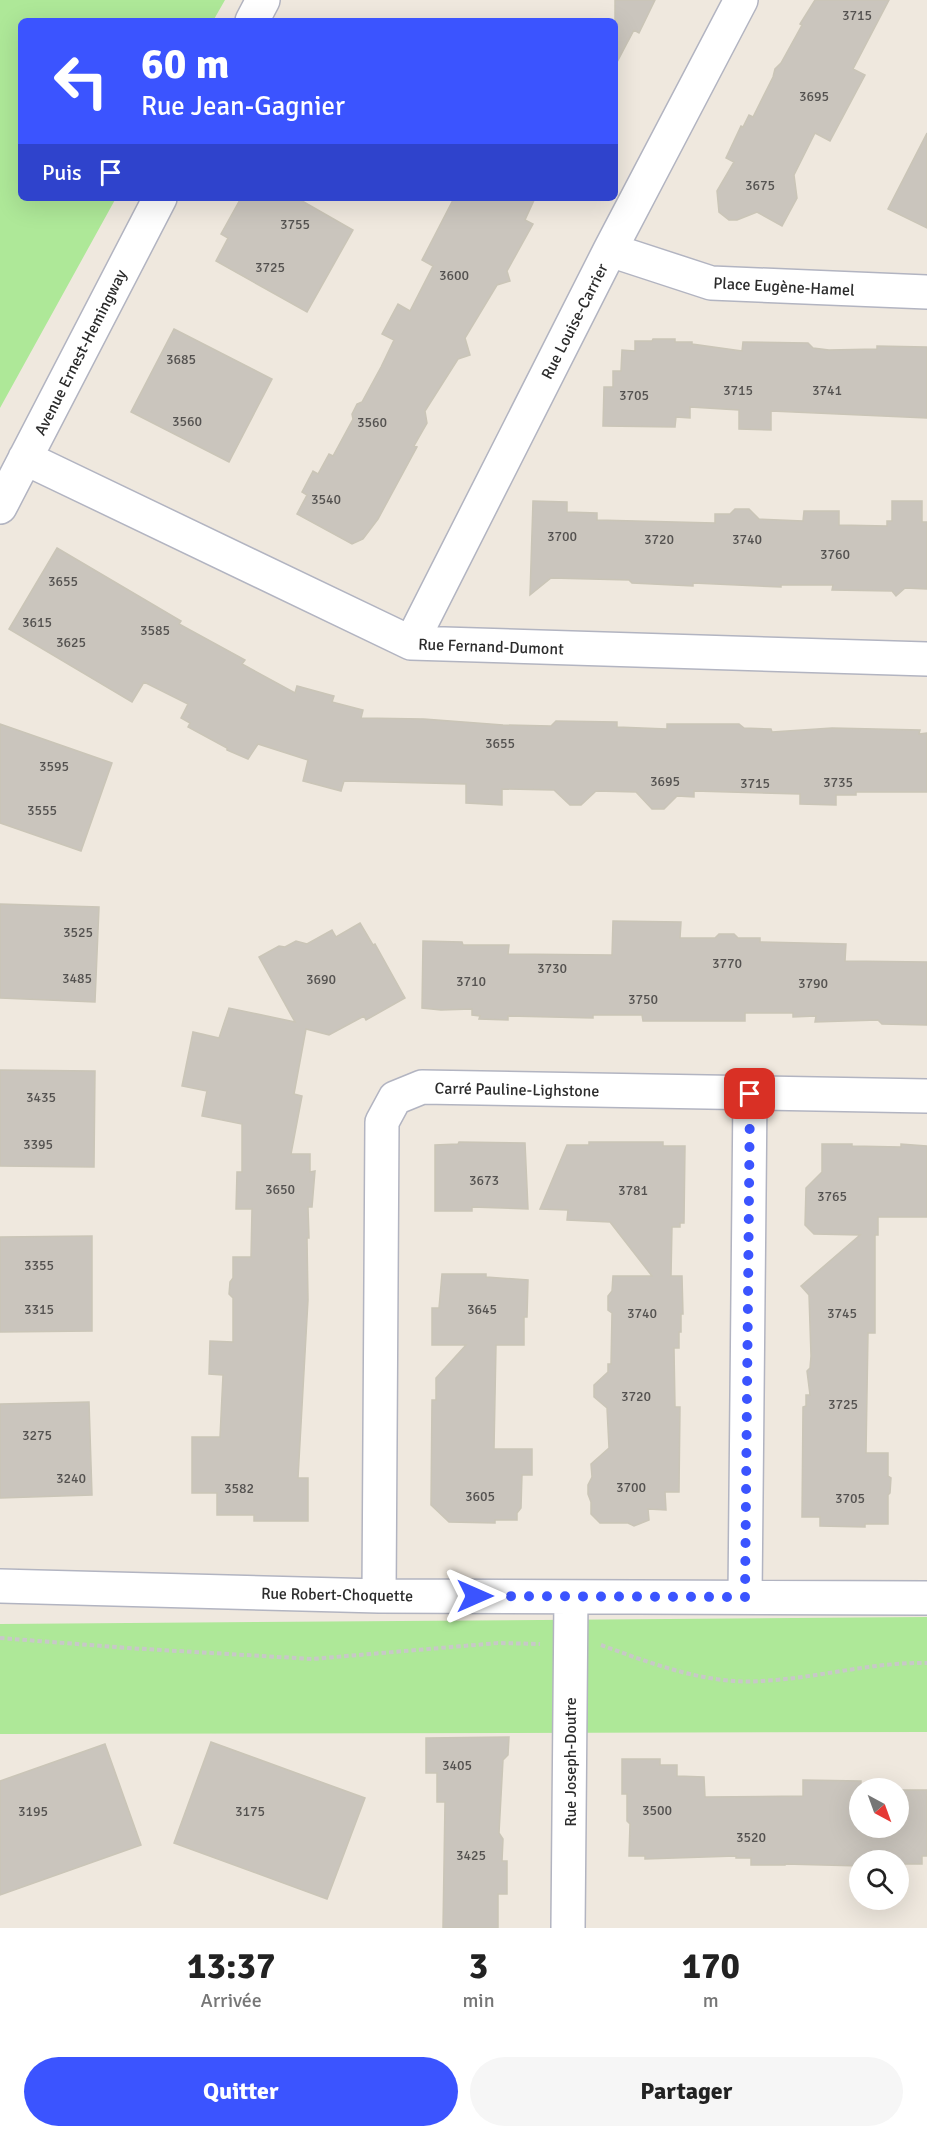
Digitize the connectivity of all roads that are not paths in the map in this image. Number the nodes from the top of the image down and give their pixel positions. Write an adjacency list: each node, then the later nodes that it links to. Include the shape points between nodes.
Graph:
1 (263, 0): 3 (street)
2 (741, 0): 5 (street, Rue Louise-Carrier)
3 (254, 18)
4 (158, 201): 7 (street, Avenue Ernest-Hemingway)
5 (610, 250): 6 (street, Place Eugène-Hamel, via 711,283); 9 (street, Rue Louise-Carrier)
6 (927, 292)
7 (25, 458): 8 (street, Avenue Ernest-Hemingway); 9 (street, Rue Fernand-Dumont)
8 (0, 507)
9 (411, 643): 10 (street, Rue Fernand-Dumont)
10 (927, 659)
11 (750, 1094): 12 (street, Carré Pauline-Lighstone); 14 (street, Carré Pauline-Lighstone, via 422,1087 395,1098 382,1122); 16 (street)
12 (927, 1096)
13 (0, 1586): 14 (street, Rue Robert-Choquette)
14 (379, 1596): 15 (street, Rue Robert-Choquette)
15 (571, 1597): 16 (street, Rue Robert-Choquette); 18 (street, Rue Joseph-Doutre)
16 (745, 1597): 17 (street, Rue Robert-Choquette)
17 (927, 1598)
18 (568, 1928)

